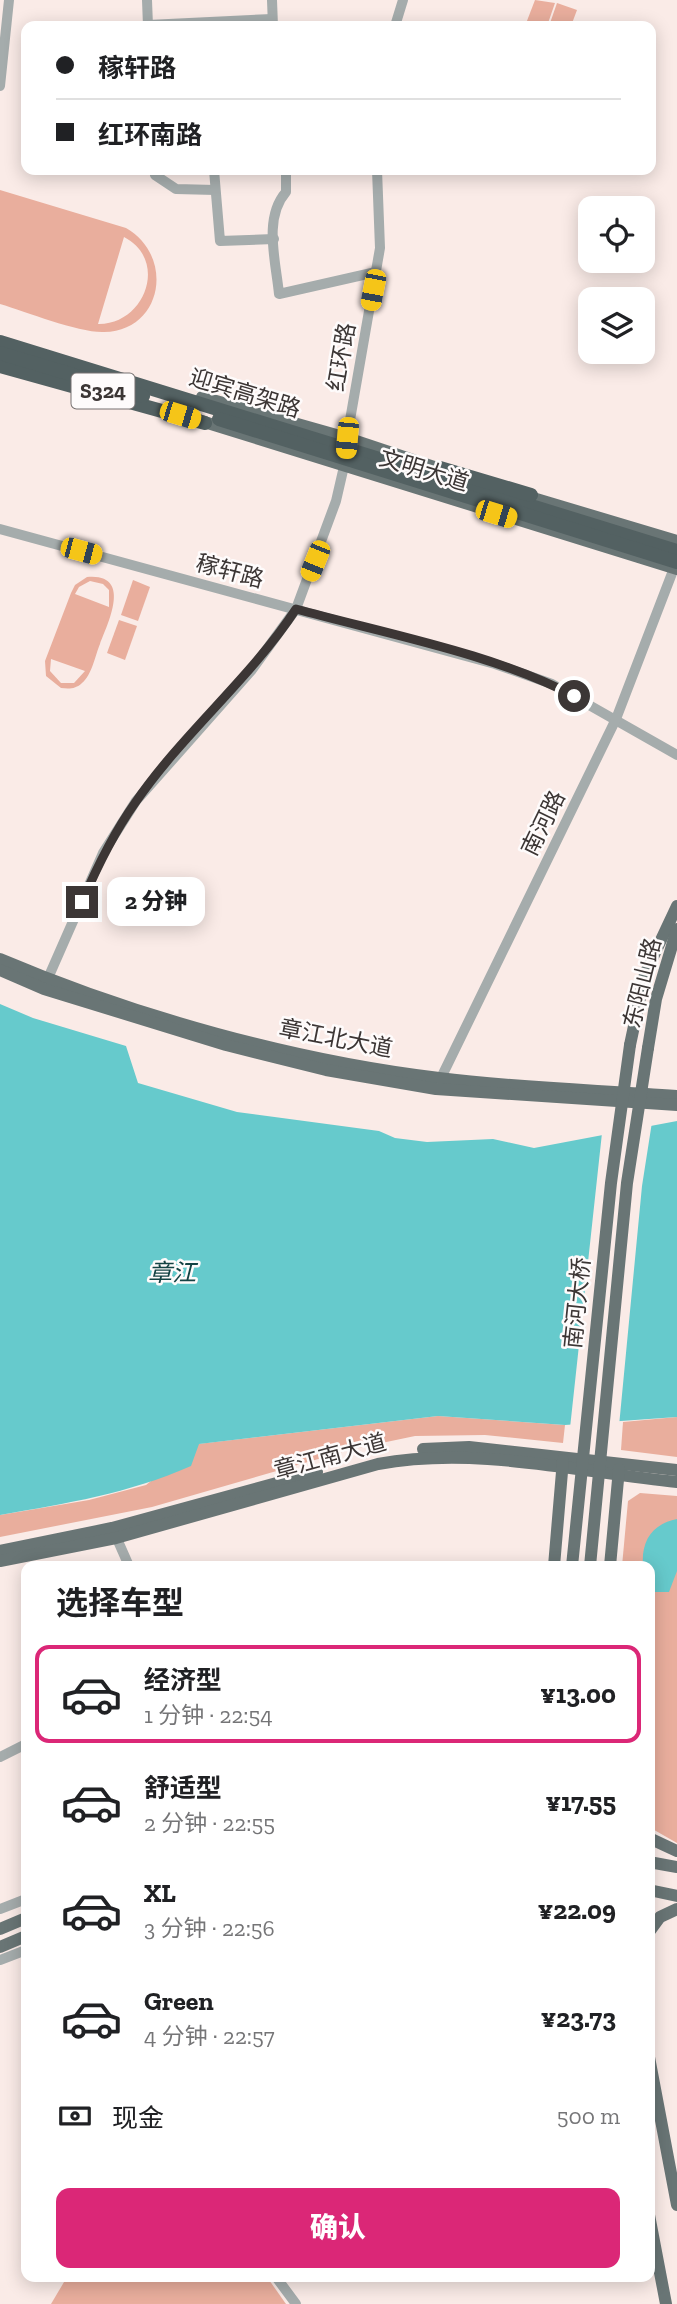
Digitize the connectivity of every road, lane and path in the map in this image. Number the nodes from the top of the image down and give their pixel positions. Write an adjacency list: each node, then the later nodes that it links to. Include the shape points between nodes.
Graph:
1 (9, 0): 8 (street)
2 (147, 0): 5 (street)
3 (271, 0): 6 (street)
4 (403, 0): 7 (street)
5 (148, 21)
6 (272, 21)
7 (397, 21)
8 (0, 86)
9 (155, 175): 13 (street, via 176,189)
10 (214, 175): 13 (street)
11 (286, 175): 14 (street, via 286,192 274,208)
12 (377, 175): 15 (street, 红环路, via 381,234)
13 (215, 190): 14 (street, via 220,240)
14 (274, 239): 15 (street, via 279,294)
15 (376, 272): 22 (street, 红环路)
16 (0, 335): 22 (main road, S324)
17 (0, 342): 22 (highway, 迎宾高架路, bridge)
18 (0, 353): 28 (highway, 迎宾高架路, bridge)
19 (0, 359): 21 (main road, 文明大道 / S324)
20 (0, 366): 21 (highway)
21 (205, 423): 23 (main road, 文明大道 / S324)
22 (341, 441): 23 (street, 红环路); 25 (highway, bridge, via 465,474); 27 (highway, 迎宾高架路, bridge)
23 (344, 468): 28 (main road, 文明大道 / S324); 29 (street, 红环路, via 337,501)
24 (0, 529): 29 (street, 稼轩路)
25 (646, 533): 26 (main road)
26 (677, 541)
27 (677, 551)
28 (676, 566): 30 (street, 南河路)
29 (296, 609): 30 (street, 稼轩路, via 495,664 552,684); 36 (street, 红环路, via 251,671 136,801 103,853)
30 (617, 719): 31 (street, 稼轩路); 39 (street, 南河路)
31 (677, 755)
32 (677, 906): 37 (main road, 东阳山路, via 645,974)
33 (677, 929): 38 (main road, 东阳山路, via 656,999)
34 (0, 959): 36 (main road, 章江北大道)
35 (0, 970): 36 (main road, 章江北大道)
36 (46, 984): 39 (main road, 章江北大道, via 229,1037)
37 (630, 1045): 51 (main road, 南河大桥, bridge, via 608,1209)
38 (648, 1048): 52 (main road, 南河大桥, bridge, via 627,1183)
39 (438, 1084): 40 (main road, 章江北大道); 41 (main road, 章江北大道)
40 (677, 1096)
41 (677, 1105)
42 (562, 1462): 43 (main road, 章江南大道); 45 (main road, 章江南大道); 46 (main road, 章江南大道, via 469,1447 413,1449 313,1473); 50 (main road)
43 (620, 1464): 44 (main road, 章江南大道); 53 (main road)
44 (677, 1470)
45 (677, 1482)
46 (114, 1533): 47 (main road, 章江南大道); 48 (main road, 章江南大道); 49 (street)
47 (0, 1551)
48 (0, 1561)
49 (127, 1561)
50 (554, 1561)
51 (573, 1561)
52 (590, 1561)
53 (610, 1561)
54 (21, 1746): 55 (street)
55 (0, 1757)
56 (655, 1841): 57 (main road)
57 (677, 1852)
58 (655, 1863): 59 (main road)
59 (677, 1867)
60 (655, 1891): 61 (main road)
61 (677, 1896)
62 (21, 1901): 63 (street)
63 (0, 1909)
64 (677, 1909): 66 (main road)
65 (21, 1920): 67 (main road)
66 (655, 1924)
67 (0, 1929)
68 (21, 1938): 69 (main road)
69 (0, 1947)
70 (21, 1952): 71 (street)
71 (0, 1960)
72 (655, 2083): 73 (main road)
73 (672, 2158): 74 (main road)
74 (677, 2205)
75 (655, 2246): 78 (main road)
76 (280, 2282): 77 (street)
77 (296, 2304)
78 (666, 2304)

